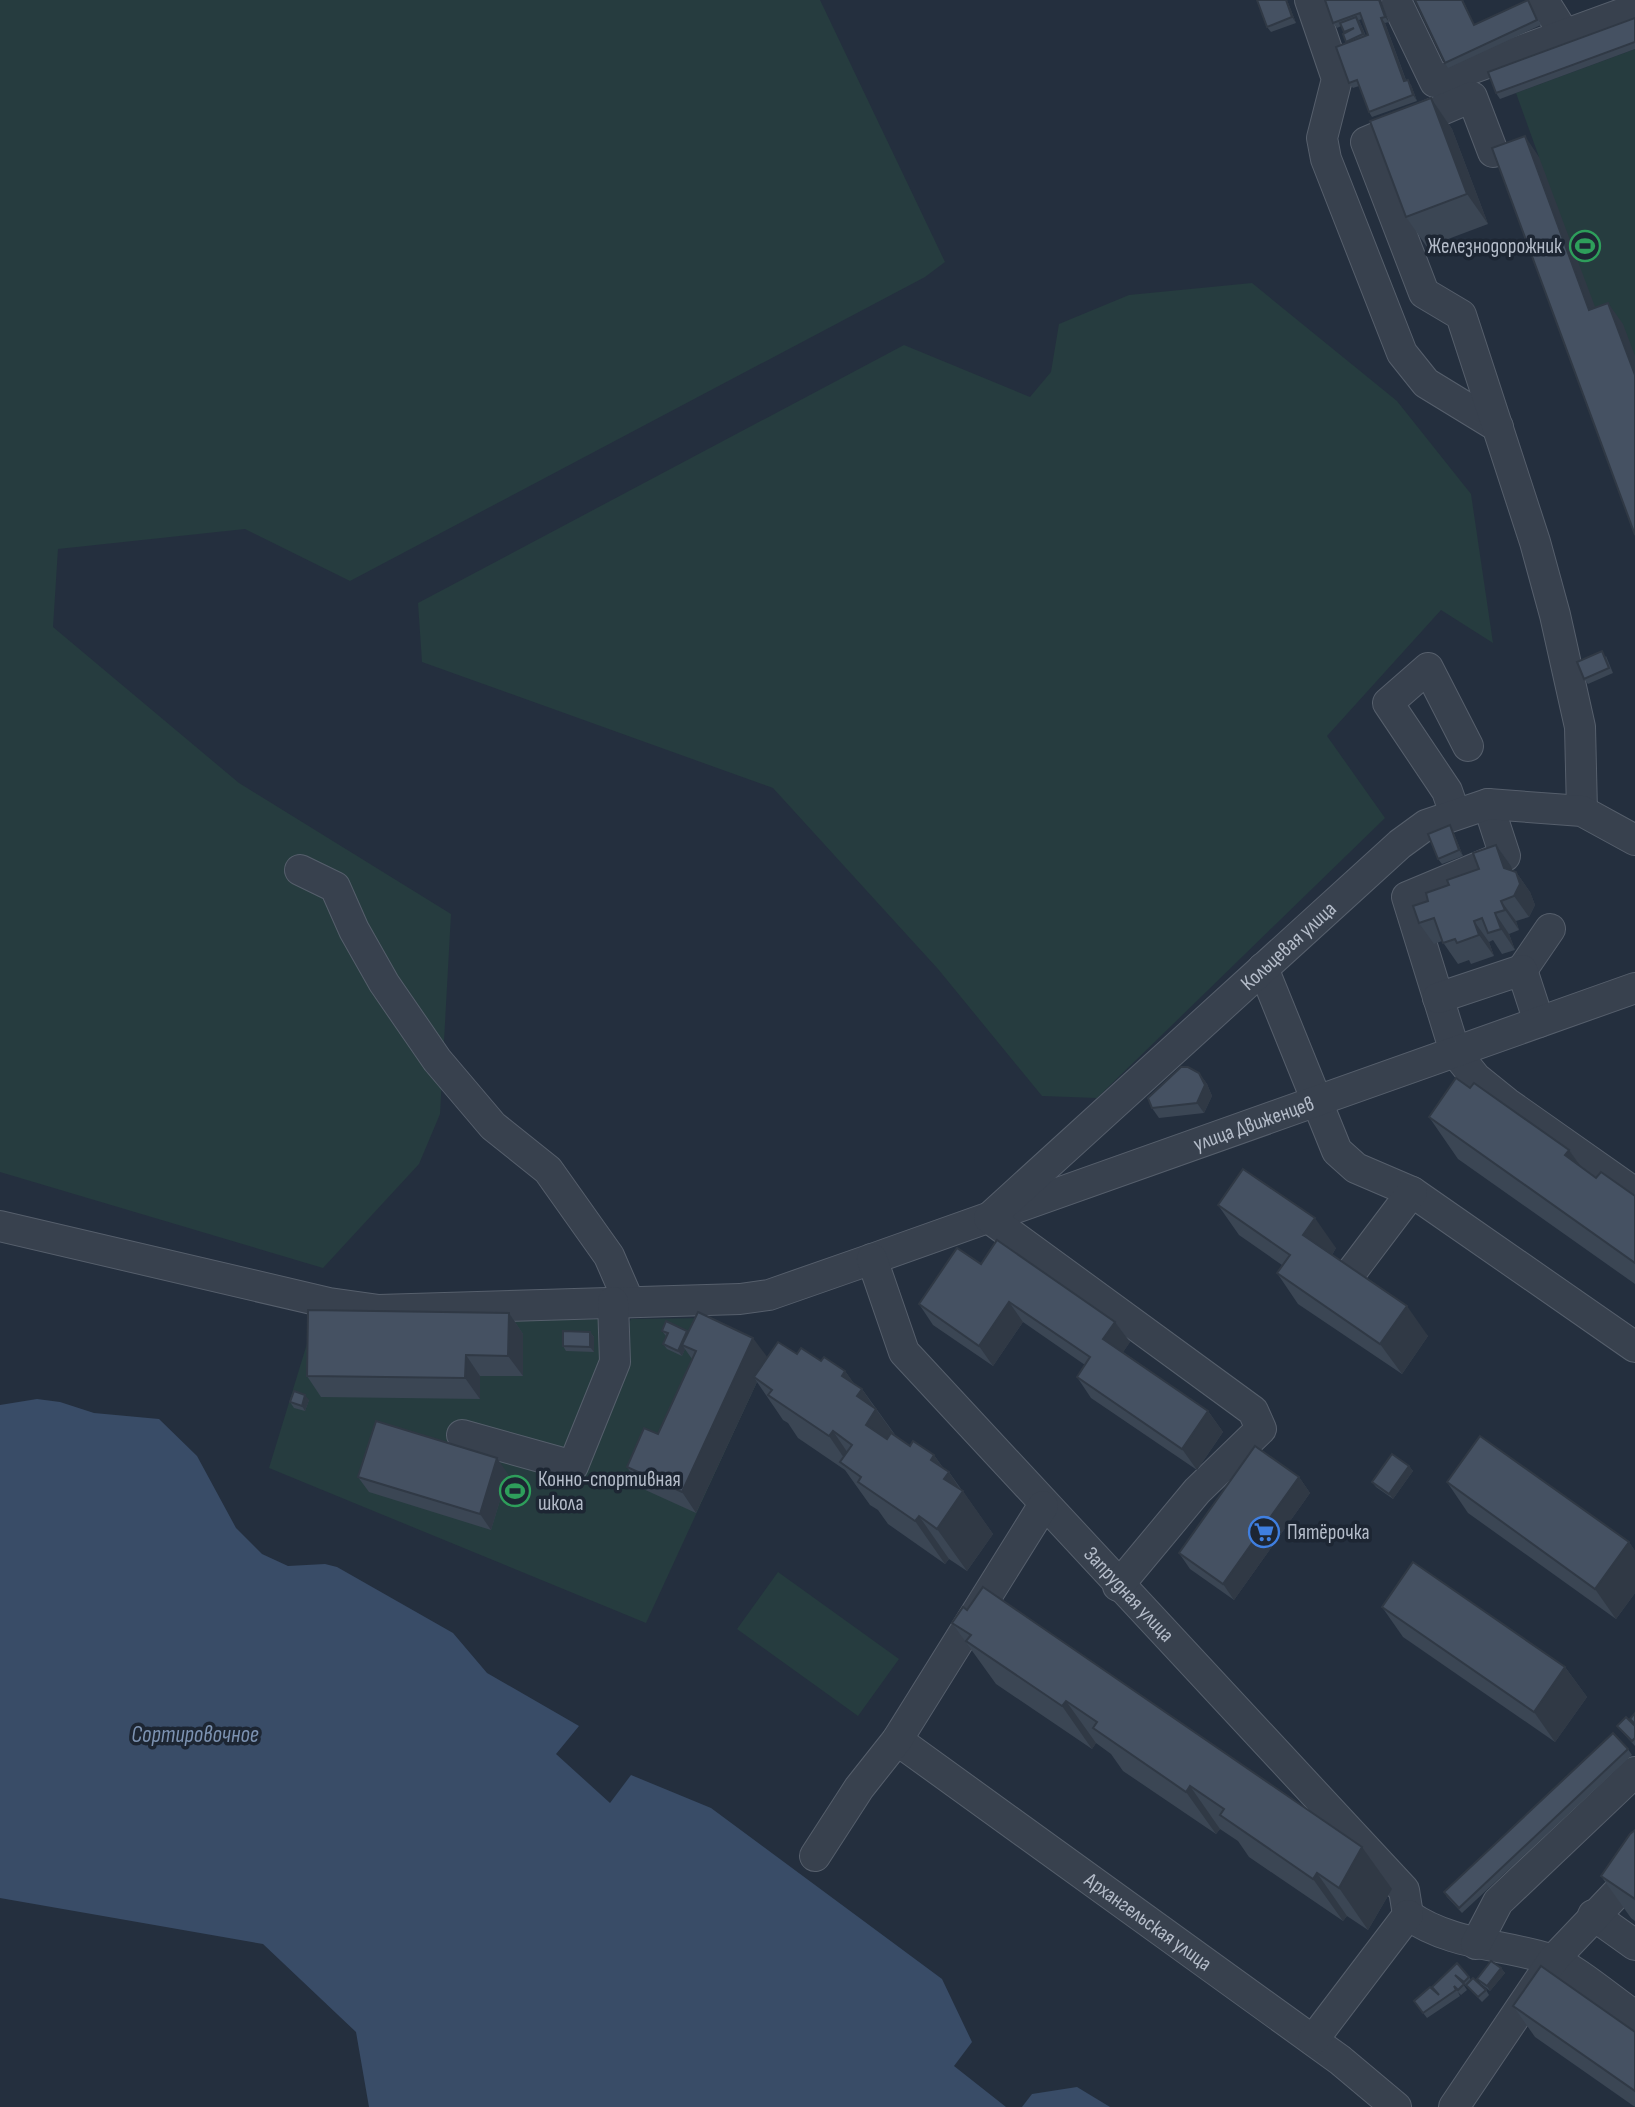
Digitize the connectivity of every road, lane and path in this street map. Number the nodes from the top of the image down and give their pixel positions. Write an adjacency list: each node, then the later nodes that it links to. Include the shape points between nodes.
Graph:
1 (1310, 0): 7 (street, via 1337,79 1322,138 1326,159 1402,352 1426,383)
2 (1543, 0): 5 (street)
3 (1397, 3): 5 (street, via 1434,82)
4 (1635, 9): 5 (street)
5 (1565, 35)
6 (1493, 152): 7 (street, via 1472,97 1366,142 1424,293 1461,315)
7 (1498, 427): 10 (street, via 1535,542 1580,727)
8 (1468, 746): 11 (street, via 1428,668 1388,703 1447,790)
9 (1489, 804): 10 (street, Кольцевая улица); 11 (street, Кольцевая улица); 18 (street, via 1505,856 1407,897)
10 (1581, 811): 12 (street, Кольцевая улица)
11 (1455, 814): 15 (street, Кольцевая улица, via 1426,825 1400,844)
12 (1635, 840)
13 (300, 870): 28 (street, via 335,887 384,983 438,1060 493,1126 548,1170 609,1256)
14 (1550, 929): 16 (street)
15 (1263, 968): 21 (street); 24 (street, Кольцевая улица)
16 (1522, 970): 18 (street); 19 (street)
17 (1635, 988): 19 (street, улица Движенцев)
18 (1438, 998): 20 (street)
19 (1539, 1022): 20 (street, улица Движенцев)
20 (1455, 1052): 21 (street, улица Движенцев); 23 (street, via 1476,1078 1507,1103)
21 (1317, 1101): 22 (street, via 1337,1151 1356,1168); 24 (street, улица Движенцев)
22 (1412, 1192): 27 (street); 29 (street)
23 (1635, 1193)
24 (989, 1217): 26 (street, улица Движенцев); 32 (street, via 1253,1411 1261,1429 1198,1491)
25 (0, 1226): 28 (street, улица Движенцев, via 329,1303 379,1310)
26 (872, 1259): 28 (street, улица Движенцев, via 769,1295); 31 (street, Запрудная улица, via 904,1352)
27 (1353, 1270)
28 (621, 1302): 30 (street, via 615,1362 573,1466)
29 (1635, 1347)
30 (462, 1435)
31 (1043, 1506): 32 (street, Запрудная улица); 33 (street)
32 (1118, 1586): 37 (street, Запрудная улица, via 1404,1890)
33 (897, 1740): 35 (street); 43 (street, Архангельская улица)
34 (1635, 1772): 39 (street, via 1498,1902)
35 (815, 1856)
36 (1635, 1874): 38 (street)
37 (1408, 1915): 39 (street, via 1425,1927); 43 (street)
38 (1593, 1915): 40 (street); 41 (street)
39 (1476, 1944): 41 (street)
40 (1635, 1945)
41 (1553, 1960): 42 (street); 45 (street)
42 (1635, 2016)
43 (1312, 2040): 44 (street, Архангельская улица)
44 (1396, 2107)
45 (1454, 2107)

